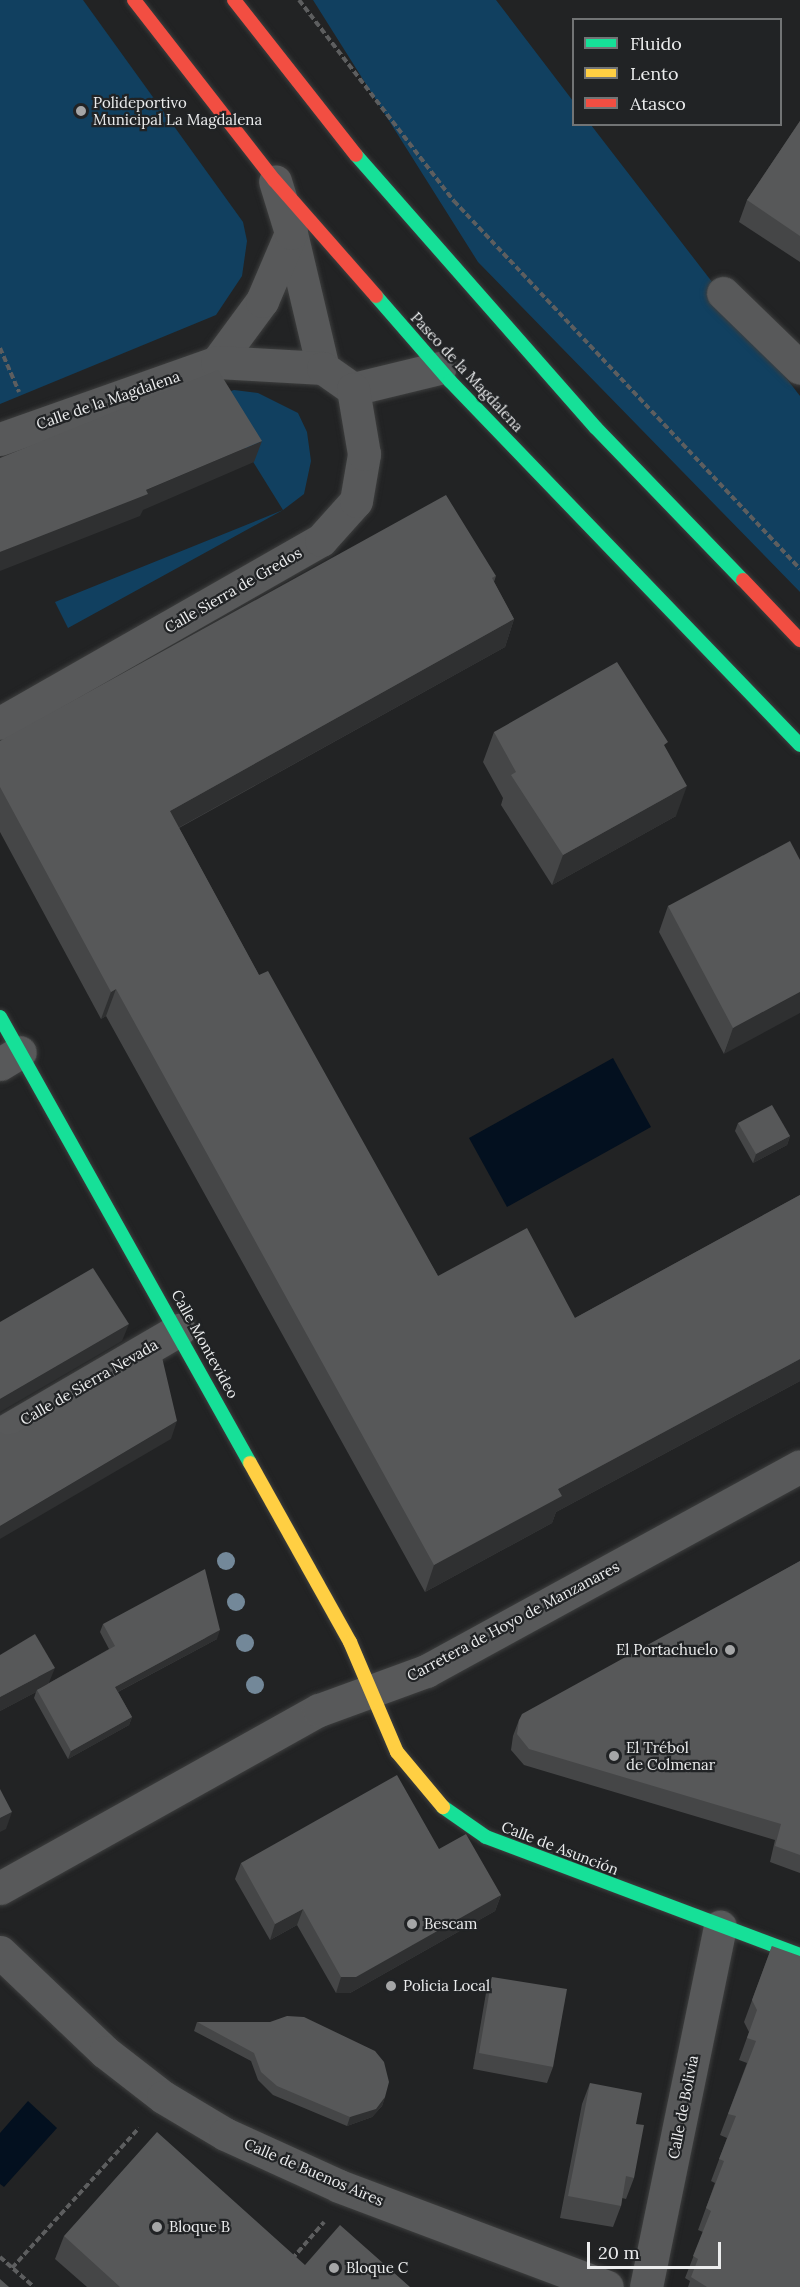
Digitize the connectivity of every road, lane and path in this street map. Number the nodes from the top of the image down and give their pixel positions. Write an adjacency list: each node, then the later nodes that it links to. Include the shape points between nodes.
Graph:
1 (134, 0): 4 (main road, Paseo de la Magdalena)
2 (234, 0): 16 (main road, via 400,207 596,428)
3 (299, 0): 15 (path, via 454,201)
4 (275, 181): 5 (street); 10 (main road, Paseo de la Magdalena)
5 (291, 233): 8 (street, via 262,301); 9 (street)
6 (723, 293): 11 (street)
7 (0, 348): 13 (path)
8 (217, 362): 9 (street, Calle de la Magdalena); 13 (street, Calle de la Magdalena)
9 (323, 368): 12 (street)
10 (439, 368): 12 (street); 18 (main road, Paseo de la Magdalena)
11 (800, 368)
12 (353, 389): 17 (street, Calle Sierra de Gredos, via 364,454 356,501 321,540)
13 (32, 426): 14 (street, Calle de la Magdalena)
14 (0, 439)
15 (800, 569)
16 (800, 640)
17 (0, 723)
18 (800, 745)
19 (0, 1017): 20 (main road, Calle Montevideo)
20 (10, 1058): 21 (main road, Calle Montevideo)
21 (179, 1330): 22 (street, Calle de Sierra Nevada); 24 (main road, Calle Montevideo, via 350,1642)
22 (0, 1434)
23 (800, 1466): 24 (street, Carretera de Hoyo de Manzanares, via 426,1671)
24 (371, 1692): 25 (street, Carretera de Hoyo de Manzanares, via 319,1710); 26 (main road, Calle de Asunción, via 397,1752 444,1808 486,1838)
25 (0, 1888)
26 (720, 1927): 28 (main road, Calle de Asunción); 36 (street, Calle de Bolivia)
27 (0, 1952): 29 (street, Calle de Buenos Aires, via 105,2052)
28 (800, 1955)
29 (163, 2097): 30 (street, Calle de Buenos Aires, via 225,2134); 33 (path)
30 (339, 2186): 32 (path, via 321,2229); 35 (street, Calle de Buenos Aires)
31 (0, 2257): 33 (path)
32 (289, 2262)
33 (12, 2268): 34 (path)
34 (34, 2287)
35 (607, 2287)
36 (646, 2287)

